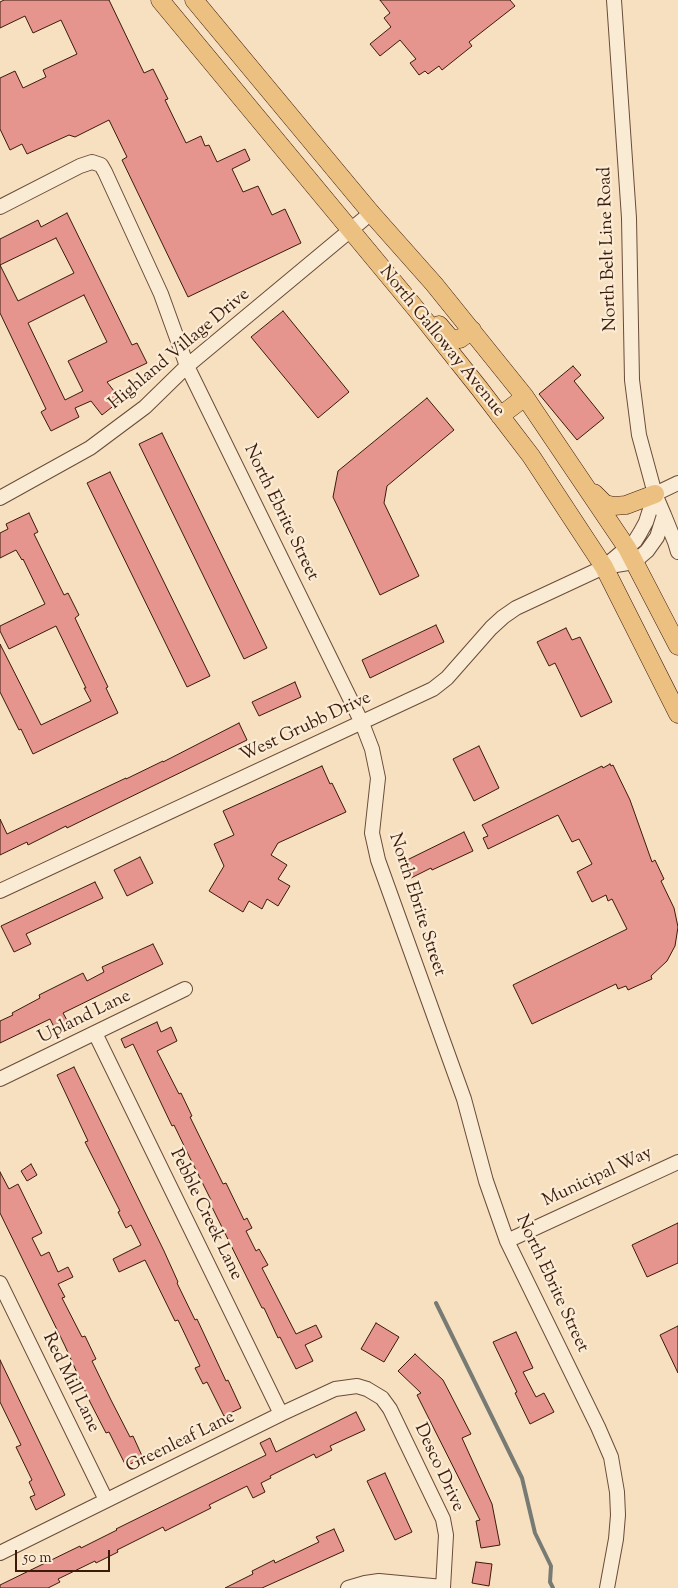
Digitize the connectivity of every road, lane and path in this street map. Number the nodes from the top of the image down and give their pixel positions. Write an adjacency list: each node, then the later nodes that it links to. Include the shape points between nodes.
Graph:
1 (160, 0): 4 (main road, North Galloway Avenue)
2 (194, 0): 5 (main road, North Galloway Avenue)
3 (614, 0): 16 (street, North Belt Line Road, via 629,218 632,380 639,435)
4 (281, 147): 5 (main road, via 304,160 320,161); 8 (main road, North Galloway Avenue)
5 (325, 158): 7 (main road, North Galloway Avenue)
6 (0, 207): 11 (street, North Ebrite Street, via 80,166 92,162 101,165 161,294)
7 (371, 213): 8 (street, Highland Village Drive); 10 (main road, North Galloway Avenue)
8 (351, 231): 9 (main road, North Galloway Avenue); 11 (street, Highland Village Drive)
9 (411, 303): 10 (main road, via 430,314 451,339 460,339); 13 (main road, North Galloway Avenue)
10 (472, 330): 12 (main road, North Galloway Avenue)
11 (187, 366): 17 (street, Highland Village Drive, via 145,407 90,448); 24 (street, North Ebrite Street)
12 (525, 398): 13 (main road); 15 (main road, North Galloway Avenue)
13 (500, 416): 21 (main road, North Galloway Avenue, via 531,456)
14 (678, 483): 16 (street)
15 (585, 486): 16 (main road, via 605,504 614,506); 20 (main road, North Galloway Avenue)
16 (654, 494): 18 (street); 20 (street)
17 (0, 498)
18 (664, 515): 19 (street); 20 (street, via 657,537 648,550)
19 (678, 552)
20 (631, 555): 21 (street, West Grubb Drive); 22 (main road, North Galloway Avenue)
21 (604, 567): 23 (main road, North Galloway Avenue); 24 (street, West Grubb Drive, via 516,608 491,628 447,678 433,689)
22 (678, 646)
23 (678, 714)
24 (362, 723): 25 (street, West Grubb Drive); 30 (street, North Ebrite Street, via 378,778 372,833 378,860 464,1100 486,1181)
25 (0, 891)
26 (185, 989): 27 (street, Upland Lane)
27 (95, 1033): 28 (street, Upland Lane); 33 (street, Pebble Creek Lane)
28 (0, 1080)
29 (678, 1162): 30 (street, Municipal Way)
30 (507, 1241): 38 (street, North Ebrite Street, via 611,1457 618,1516)
31 (0, 1283): 34 (street, Red Mill Lane)
32 (382, 1398): 33 (street, Greenleaf Lane, via 357,1386 335,1389); 37 (street, Desco Drive, via 443,1518 446,1535)
33 (281, 1414): 34 (street, Greenleaf Lane)
34 (106, 1500): 35 (street, Greenleaf Lane)
35 (0, 1553)
36 (348, 1588): 37 (street, via 365,1582 379,1582)
37 (443, 1588)
38 (607, 1588)

